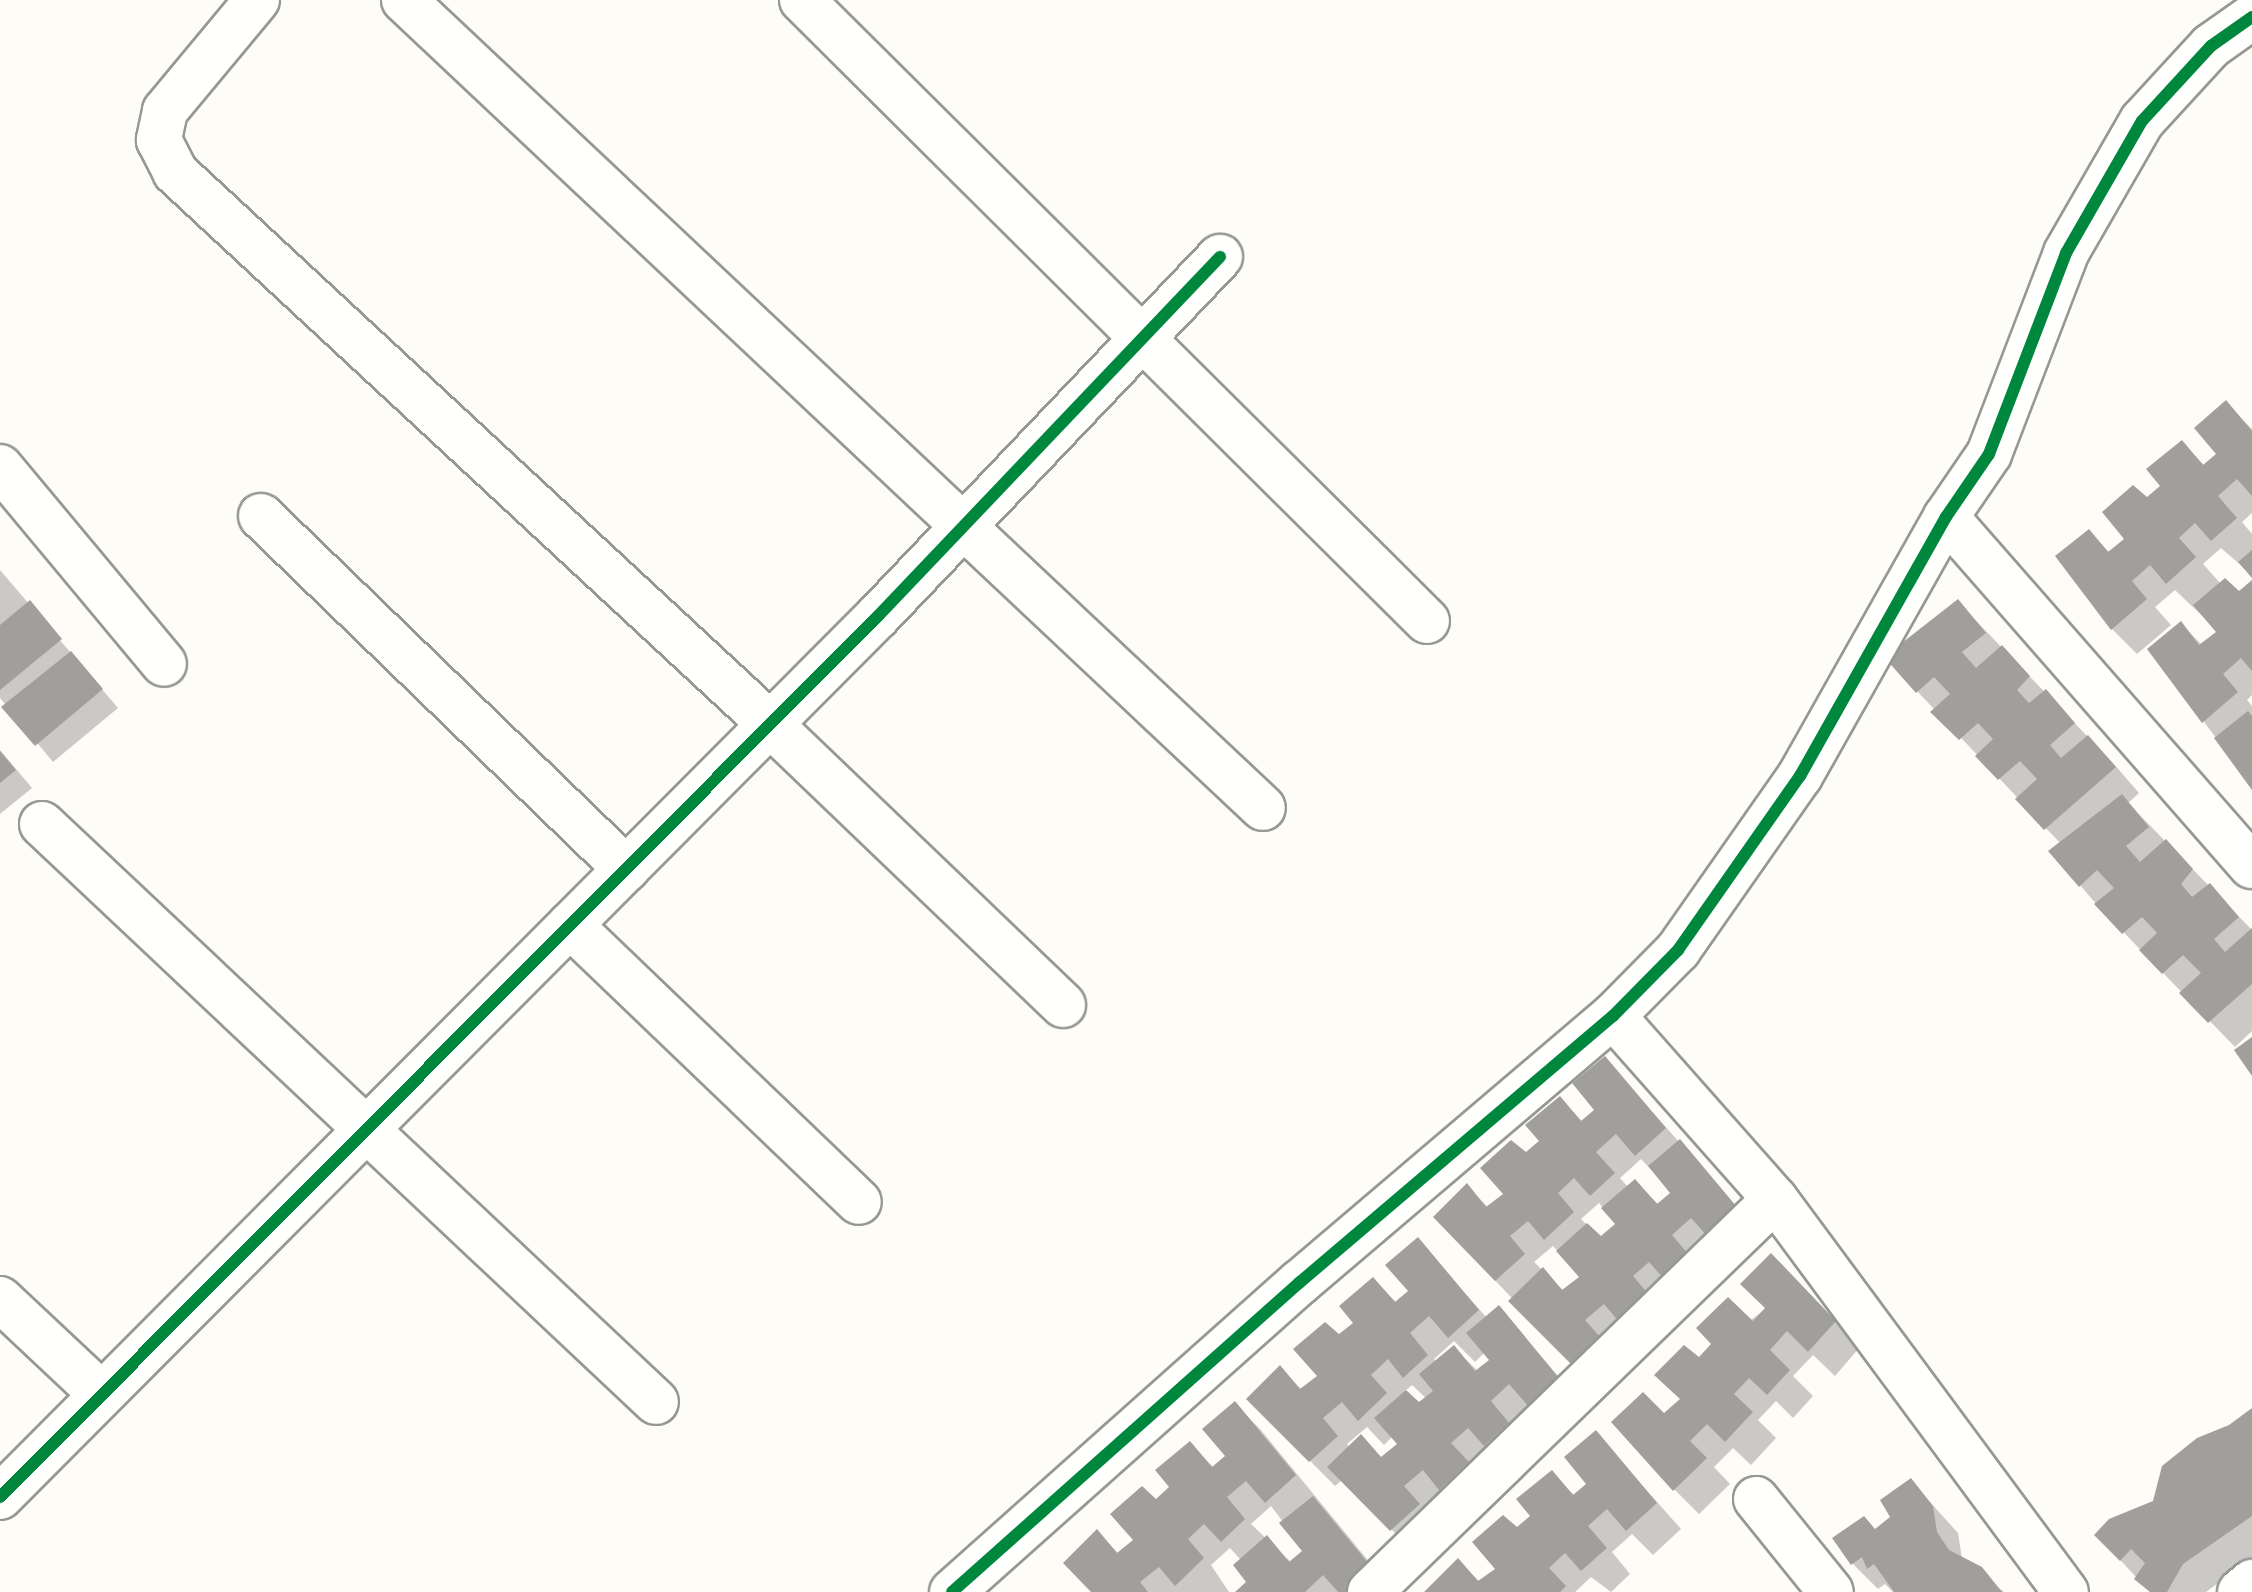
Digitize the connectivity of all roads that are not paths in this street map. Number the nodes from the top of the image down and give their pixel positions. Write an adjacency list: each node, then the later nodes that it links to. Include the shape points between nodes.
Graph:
1 (257, 0): 13 (street, via 165,111 159,140 175,172)
2 (404, 0): 10 (street)
3 (802, 0): 6 (street)
4 (2252, 17): 9 (street, via 2211,46 2142,121 2066,253 1989,454)
5 (1220, 257): 6 (street)
6 (1139, 340): 10 (street); 11 (street)
7 (0, 467): 12 (street)
8 (261, 516): 17 (street)
9 (1946, 517): 16 (street); 20 (street, via 1800,776 1678,950)
10 (963, 528): 13 (street); 14 (street)
11 (1427, 621)
12 (164, 664)
13 (770, 724): 17 (street); 19 (street)
14 (1263, 808)
15 (42, 824): 21 (street)
16 (2252, 866)
17 (626, 869): 18 (street)
18 (570, 925): 21 (street); 23 (street)
19 (1063, 1005)
20 (1613, 1016): 22 (street); 30 (street, via 1299,1283)
21 (367, 1128): 25 (street); 26 (street)
22 (1775, 1199): 31 (street); 33 (street)
23 (859, 1202)
24 (0, 1299): 25 (street)
25 (101, 1394): 27 (street)
26 (656, 1402)
27 (0, 1497)
28 (1756, 1499): 32 (street)
29 (2252, 1582): 34 (street)
30 (952, 1592)
31 (1370, 1592)
32 (1831, 1592)
33 (2066, 1592)
34 (2240, 1592)

